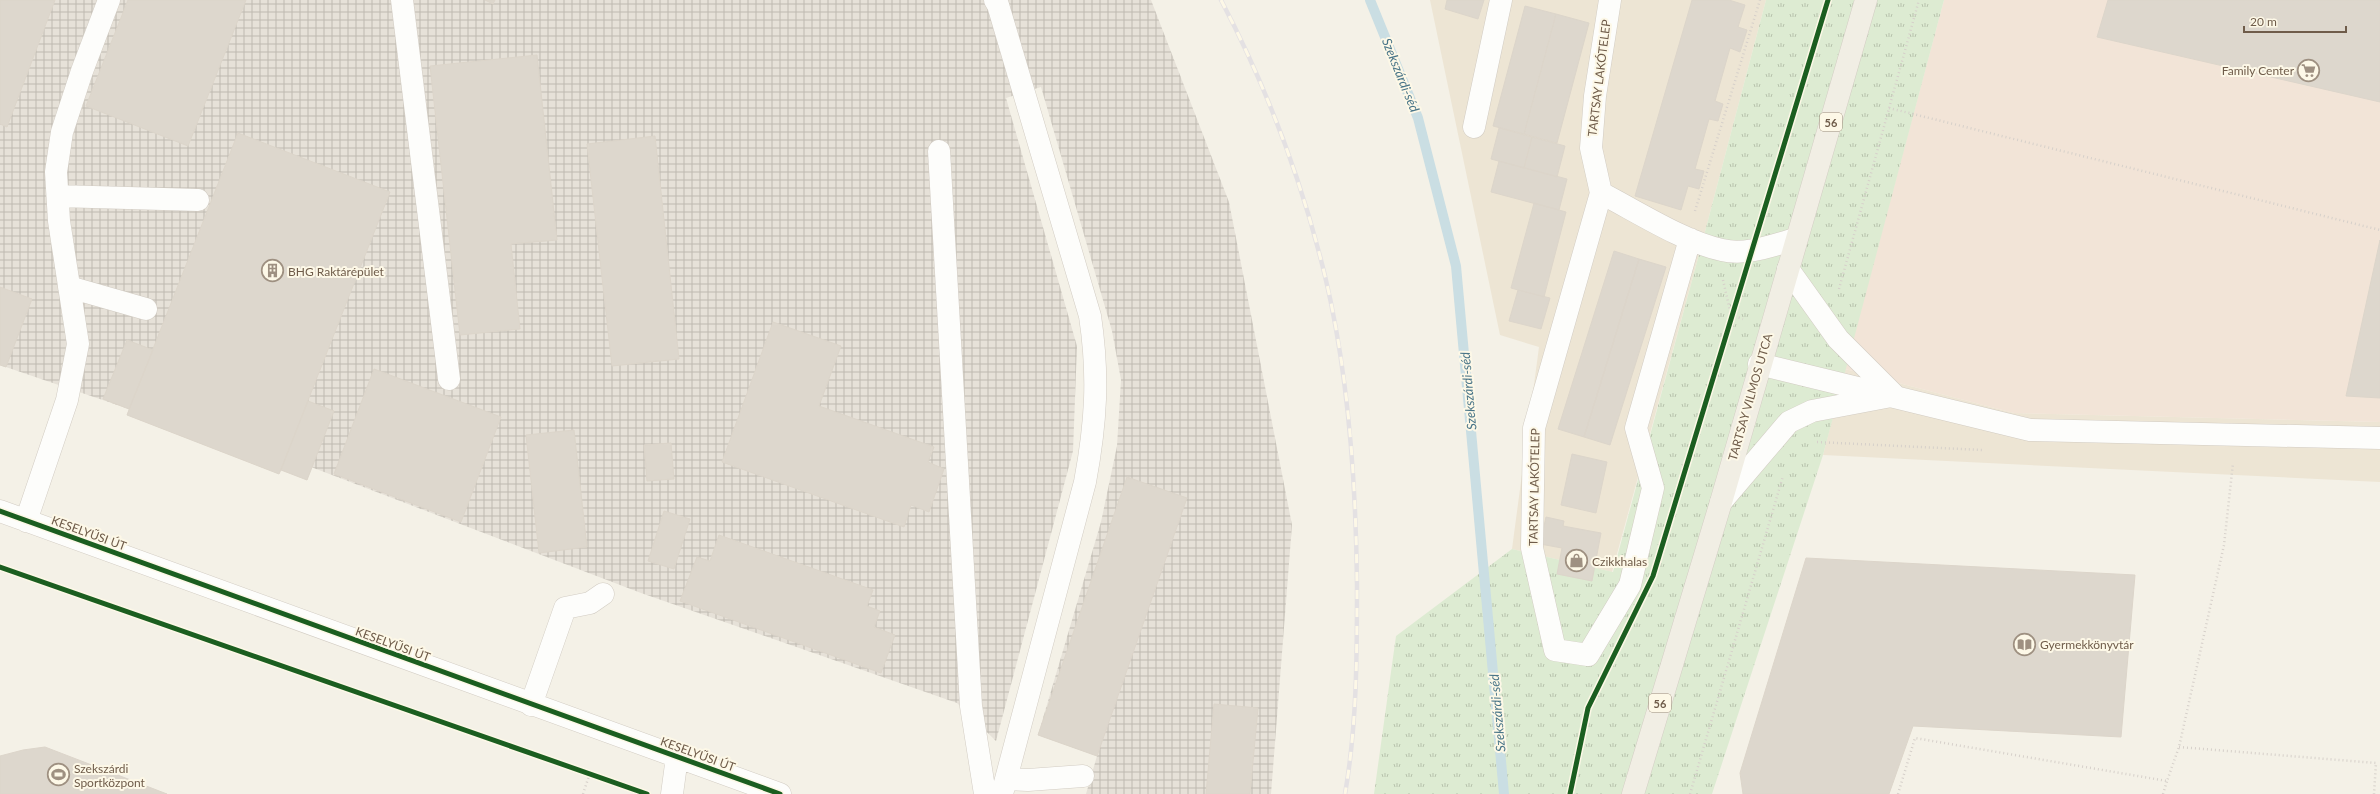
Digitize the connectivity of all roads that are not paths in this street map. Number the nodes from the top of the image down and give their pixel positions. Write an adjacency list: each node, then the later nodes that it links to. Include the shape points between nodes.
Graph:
1 (109, 0): 10 (street, via 62,132 56,172)
2 (402, 0): 18 (street)
3 (995, 0): 28 (street, via 1090,316 1096,356 1092,441 1085,482)
4 (1501, 0): 7 (street)
5 (1605, 1): 9 (street, TARTSAY LAKÓTELEP, via 1591,148)
6 (1861, 2): 13 (main road, TARTSAY VILMOS UTCA / 56)
7 (1474, 127)
8 (939, 151): 31 (street, via 971,706)
9 (1601, 193): 12 (street); 12 (street, TARTSAY LAKÓTELEP, via 1534,428 1532,548 1555,650 1588,655 1630,585 1653,488 1636,428)
10 (58, 196): 11 (street); 15 (street, via 59,221)
11 (198, 200)
12 (1690, 239): 13 (street, via 1722,251 1752,250)
13 (1796, 239): 14 (main road, TARTSAY VILMOS UTCA / 56)
14 (1788, 269): 17 (main road, TARTSAY VILMOS UTCA / 56); 19 (street, via 1838,339)
15 (69, 287): 16 (street); 23 (street, via 78,344 67,400)
16 (146, 309)
17 (1759, 364): 19 (street); 21 (main road, TARTSAY VILMOS UTCA / 56)
18 (449, 379)
19 (1895, 396): 20 (street, via 2030,430); 21 (street, via 1812,411 1789,422)
20 (2380, 438)
21 (1721, 502): 32 (main road, TARTSAY VILMOS UTCA / 56)
22 (0, 511): 23 (street, KESELYŰSI ÚT)
23 (26, 521): 25 (street, KESELYŰSI ÚT)
24 (602, 594): 25 (street, via 590,602 565,608)
25 (531, 704): 26 (street, KESELYŰSI ÚT)
26 (677, 757): 29 (street); 30 (street, KESELYŰSI ÚT)
27 (1083, 776): 28 (street, via 1028,780)
28 (1004, 786)
29 (672, 794)
30 (780, 794)
31 (985, 794)
32 (1633, 794)

